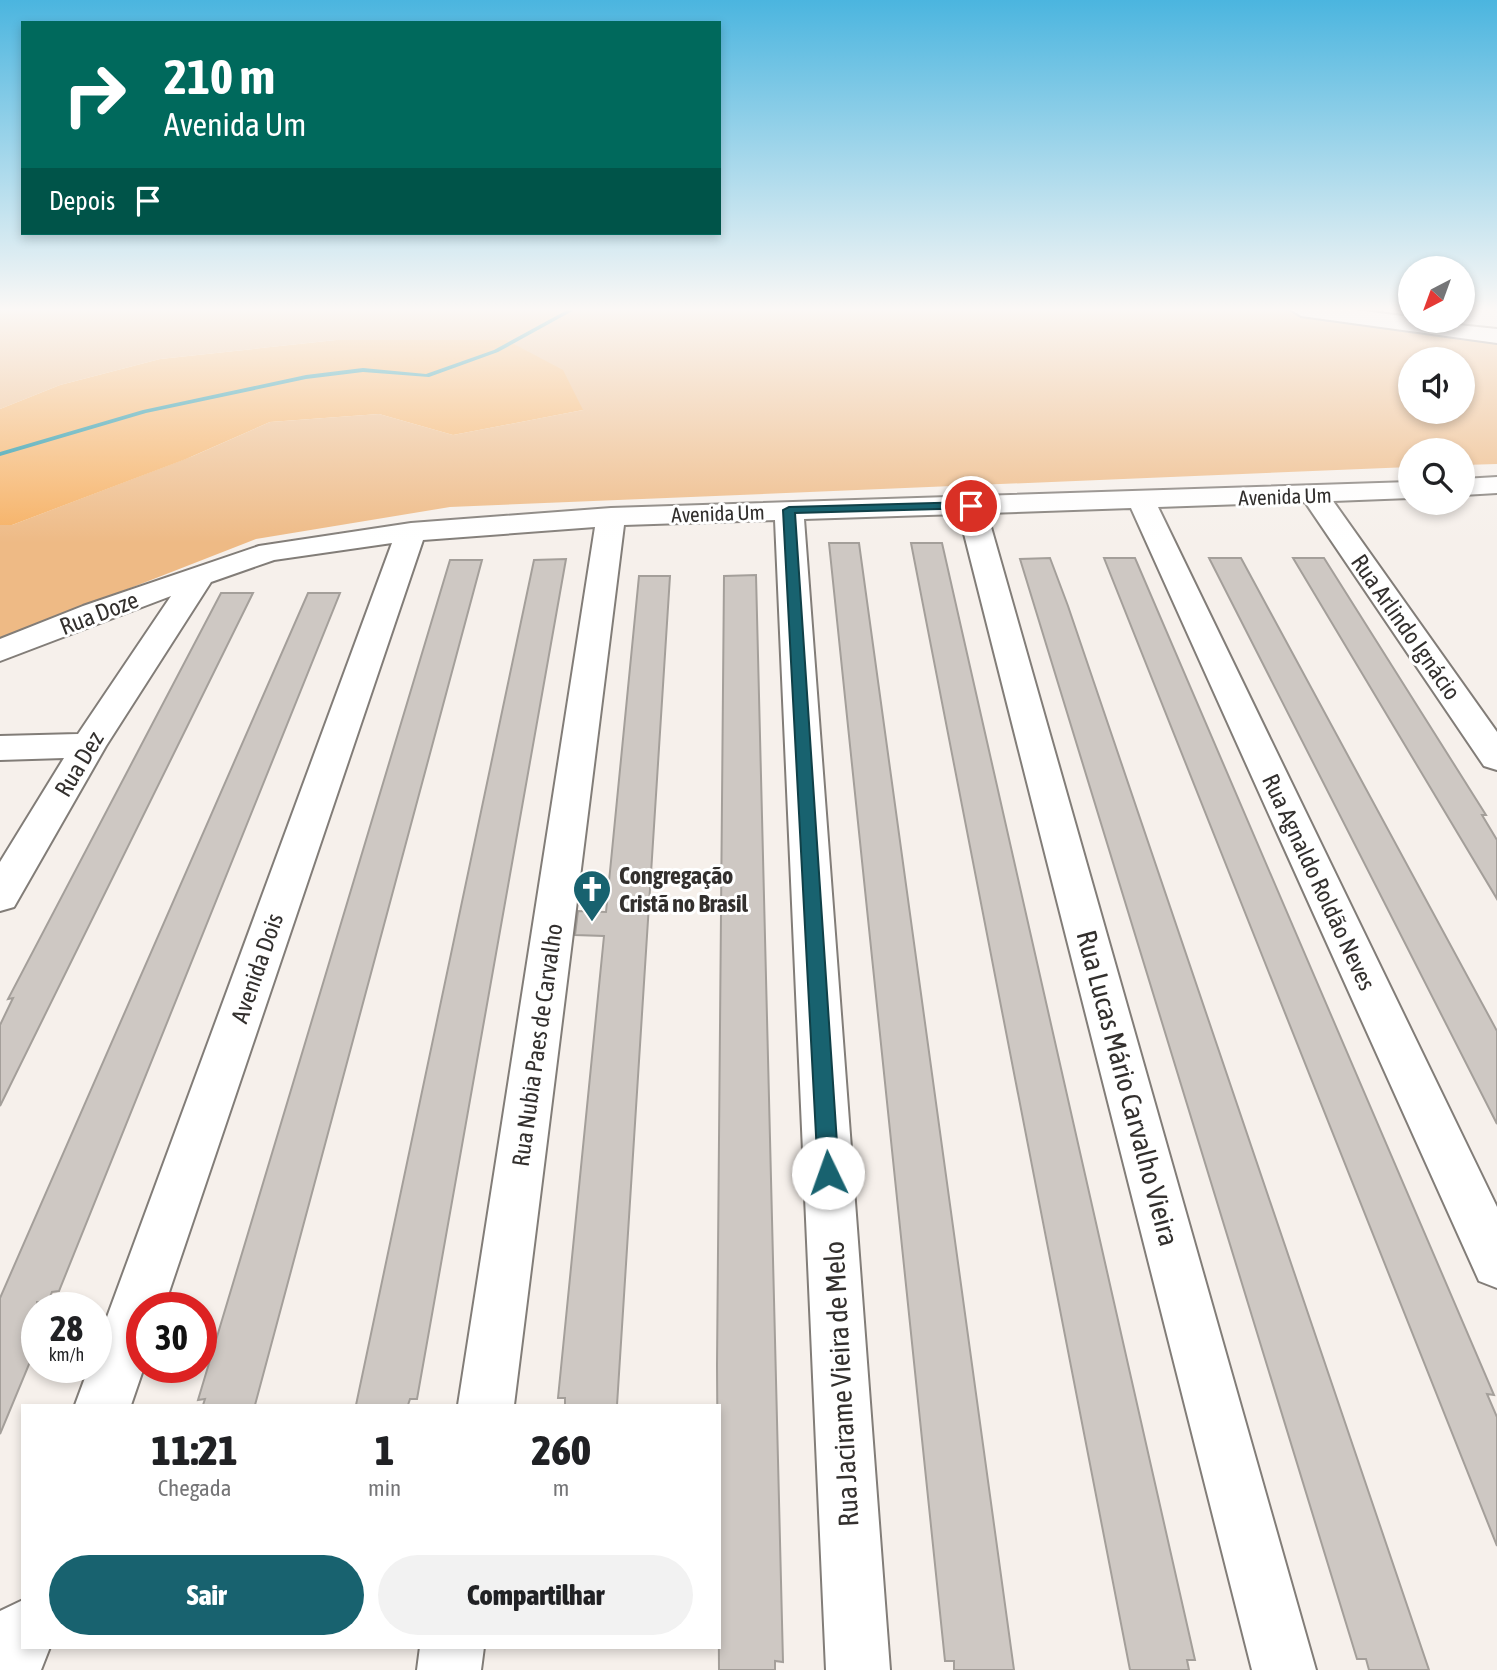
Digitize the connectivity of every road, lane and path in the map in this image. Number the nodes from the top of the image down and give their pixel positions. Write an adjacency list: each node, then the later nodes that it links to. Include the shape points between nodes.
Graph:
1 (1497, 485): 2 (street)
2 (1475, 486)
3 (1398, 491): 4 (street, Avenida Um)
4 (1315, 496): 5 (street, Avenida Um); 16 (street, Rua Arlindo Ignácio)
5 (1140, 500): 6 (street, Avenida Um); 18 (street, Rua Agnaldo Roldão Neves)
6 (971, 506): 7 (street, Avenida Um); 26 (street, Rua Lucas Mário Carvalho Vieira)
7 (789, 510): 8 (street, Avenida Um); 25 (street, Rua Jacirame Vieira de Melo)
8 (611, 517): 9 (street, Avenida Um); 20 (street, Rua Nubia Paes de Carvalho)
9 (411, 532): 10 (street, Avenida Um, via 269,552); 19 (street, Avenida Dois)
10 (200, 576): 11 (street, Rua Doze); 12 (street, Rua Dez)
11 (94, 613): 12 (street); 13 (street, Rua Doze)
12 (163, 634): 14 (street, Rua Dez)
13 (0, 651)
14 (89, 745): 15 (street); 17 (street, Rua Dez)
15 (0, 748)
16 (1497, 758)
17 (0, 896)
18 (1497, 1264)
19 (103, 1404)
20 (486, 1404)
21 (21, 1637): 23 (street)
22 (452, 1649): 24 (street)
23 (9, 1670)
24 (449, 1670)
25 (859, 1670)
26 (1284, 1670)

